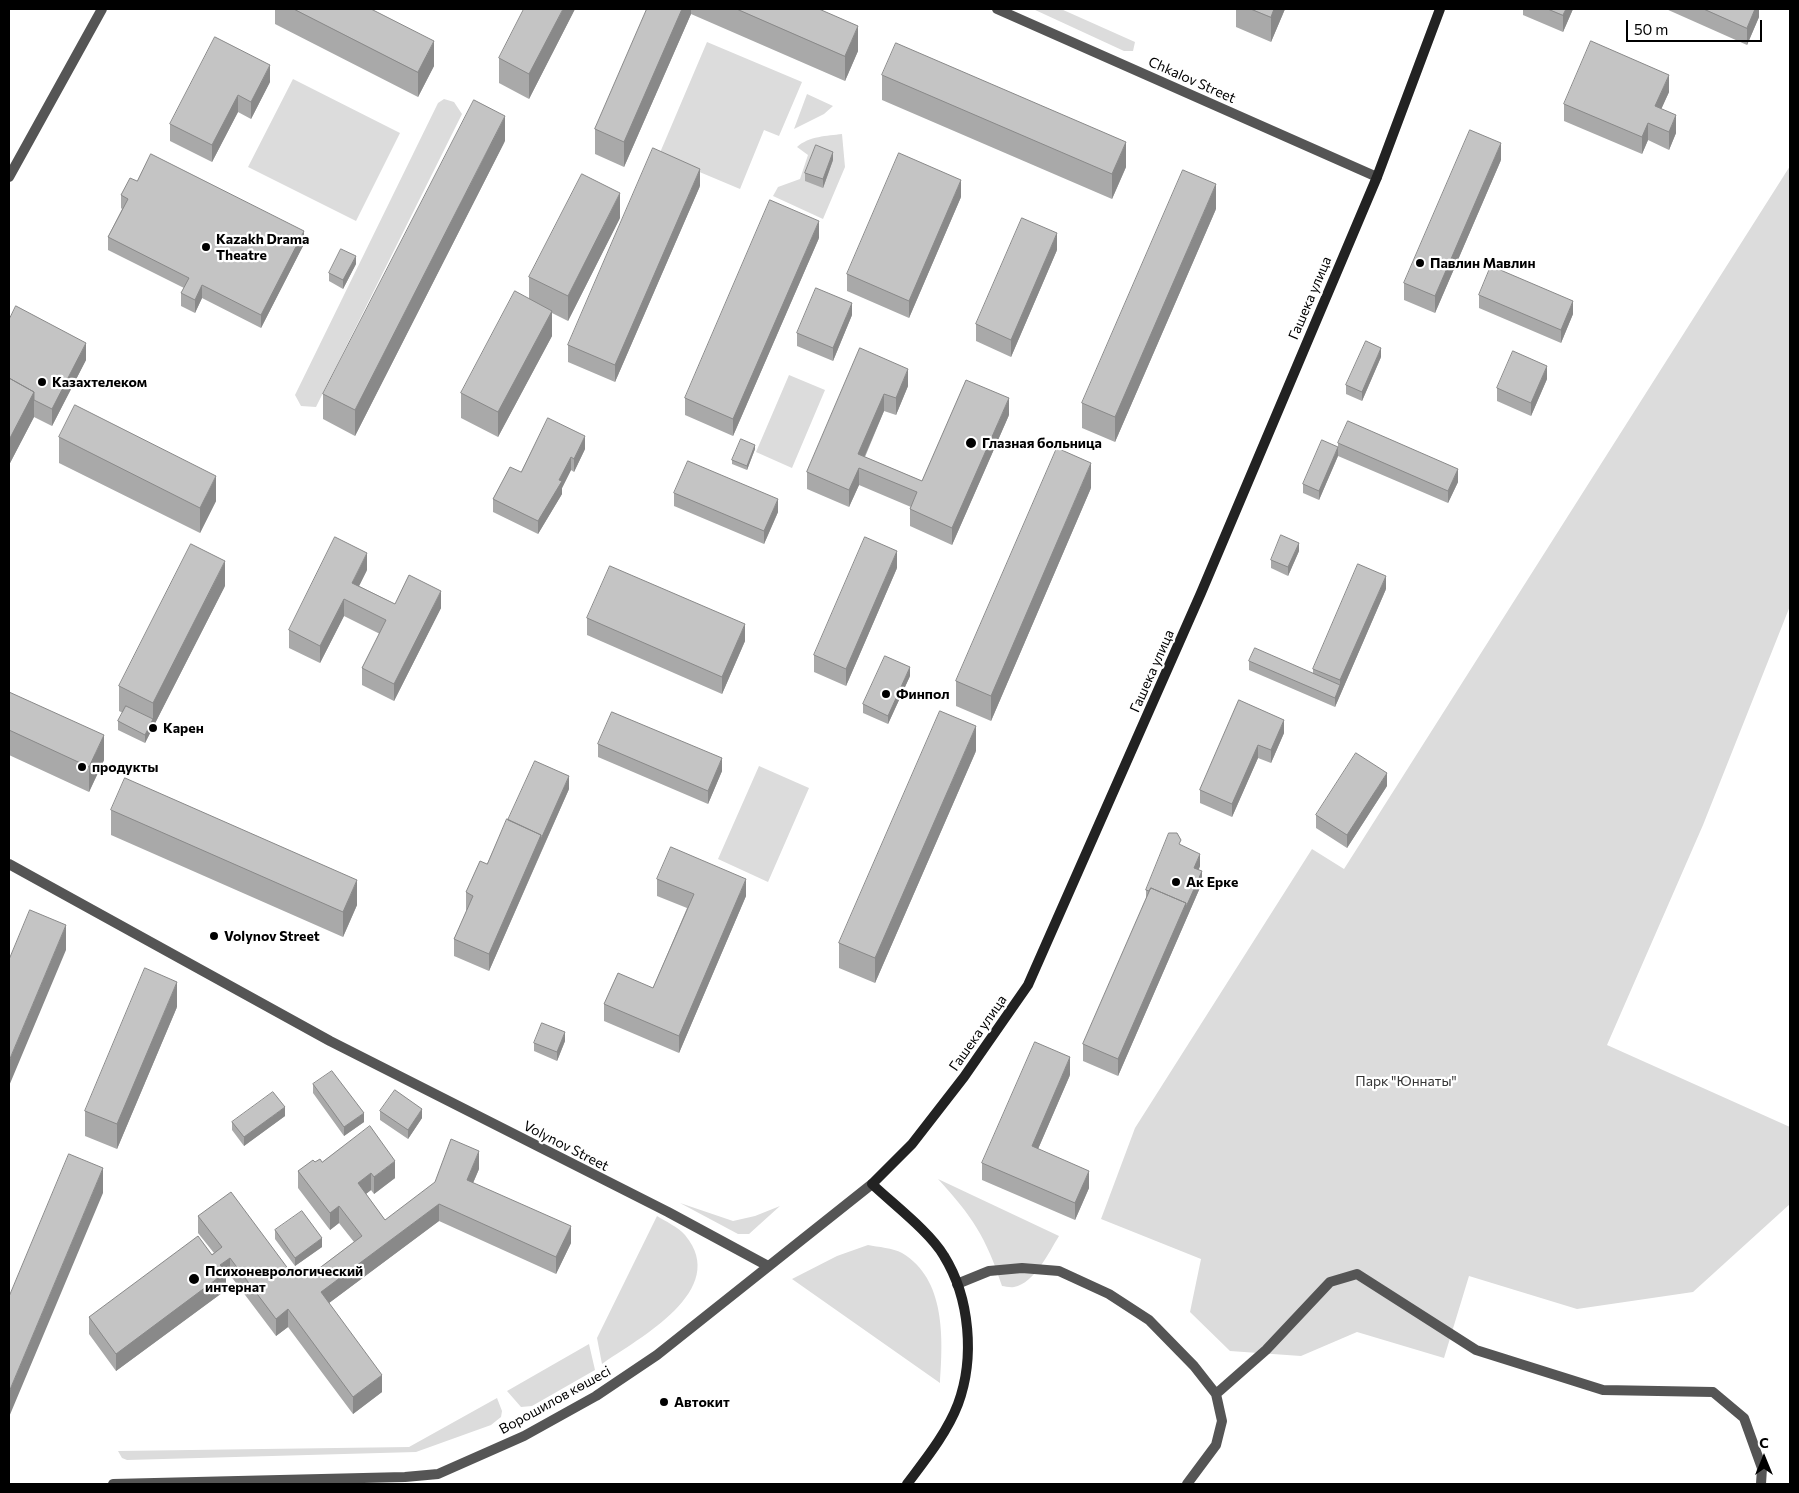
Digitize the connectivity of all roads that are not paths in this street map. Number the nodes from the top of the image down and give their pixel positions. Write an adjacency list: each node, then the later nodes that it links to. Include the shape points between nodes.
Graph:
1 (102, 9): 5 (street)
2 (997, 9): 4 (street, Chkalov Street)
3 (1440, 9): 4 (main road, Гашека улица)
4 (1377, 176): 7 (main road, Гашека улица, via 1201,593 1028,985 964,1077 912,1144)
5 (9, 177)
6 (9, 864): 8 (street, Volynov Street, via 330,1040)
7 (872, 1184): 8 (street, Гашека улица); 9 (main road, via 944,1256)
8 (768, 1266): 11 (street, Ворошилов көшесі, via 657,1355 596,1396 524,1436 438,1474)
9 (957, 1284): 10 (street, via 988,1271 1022,1268 1059,1271 1109,1294 1149,1320); 12 (main road, via 968,1325 966,1368 958,1404 934,1448)
10 (1216, 1394): 13 (street, via 1222,1421 1216,1445); 14 (street, via 1266,1350 1330,1282 1357,1274 1476,1350 1603,1390 1713,1392 1744,1418 1762,1468)
11 (113, 1484)
12 (907, 1484)
13 (1187, 1484)
14 (1761, 1484)

